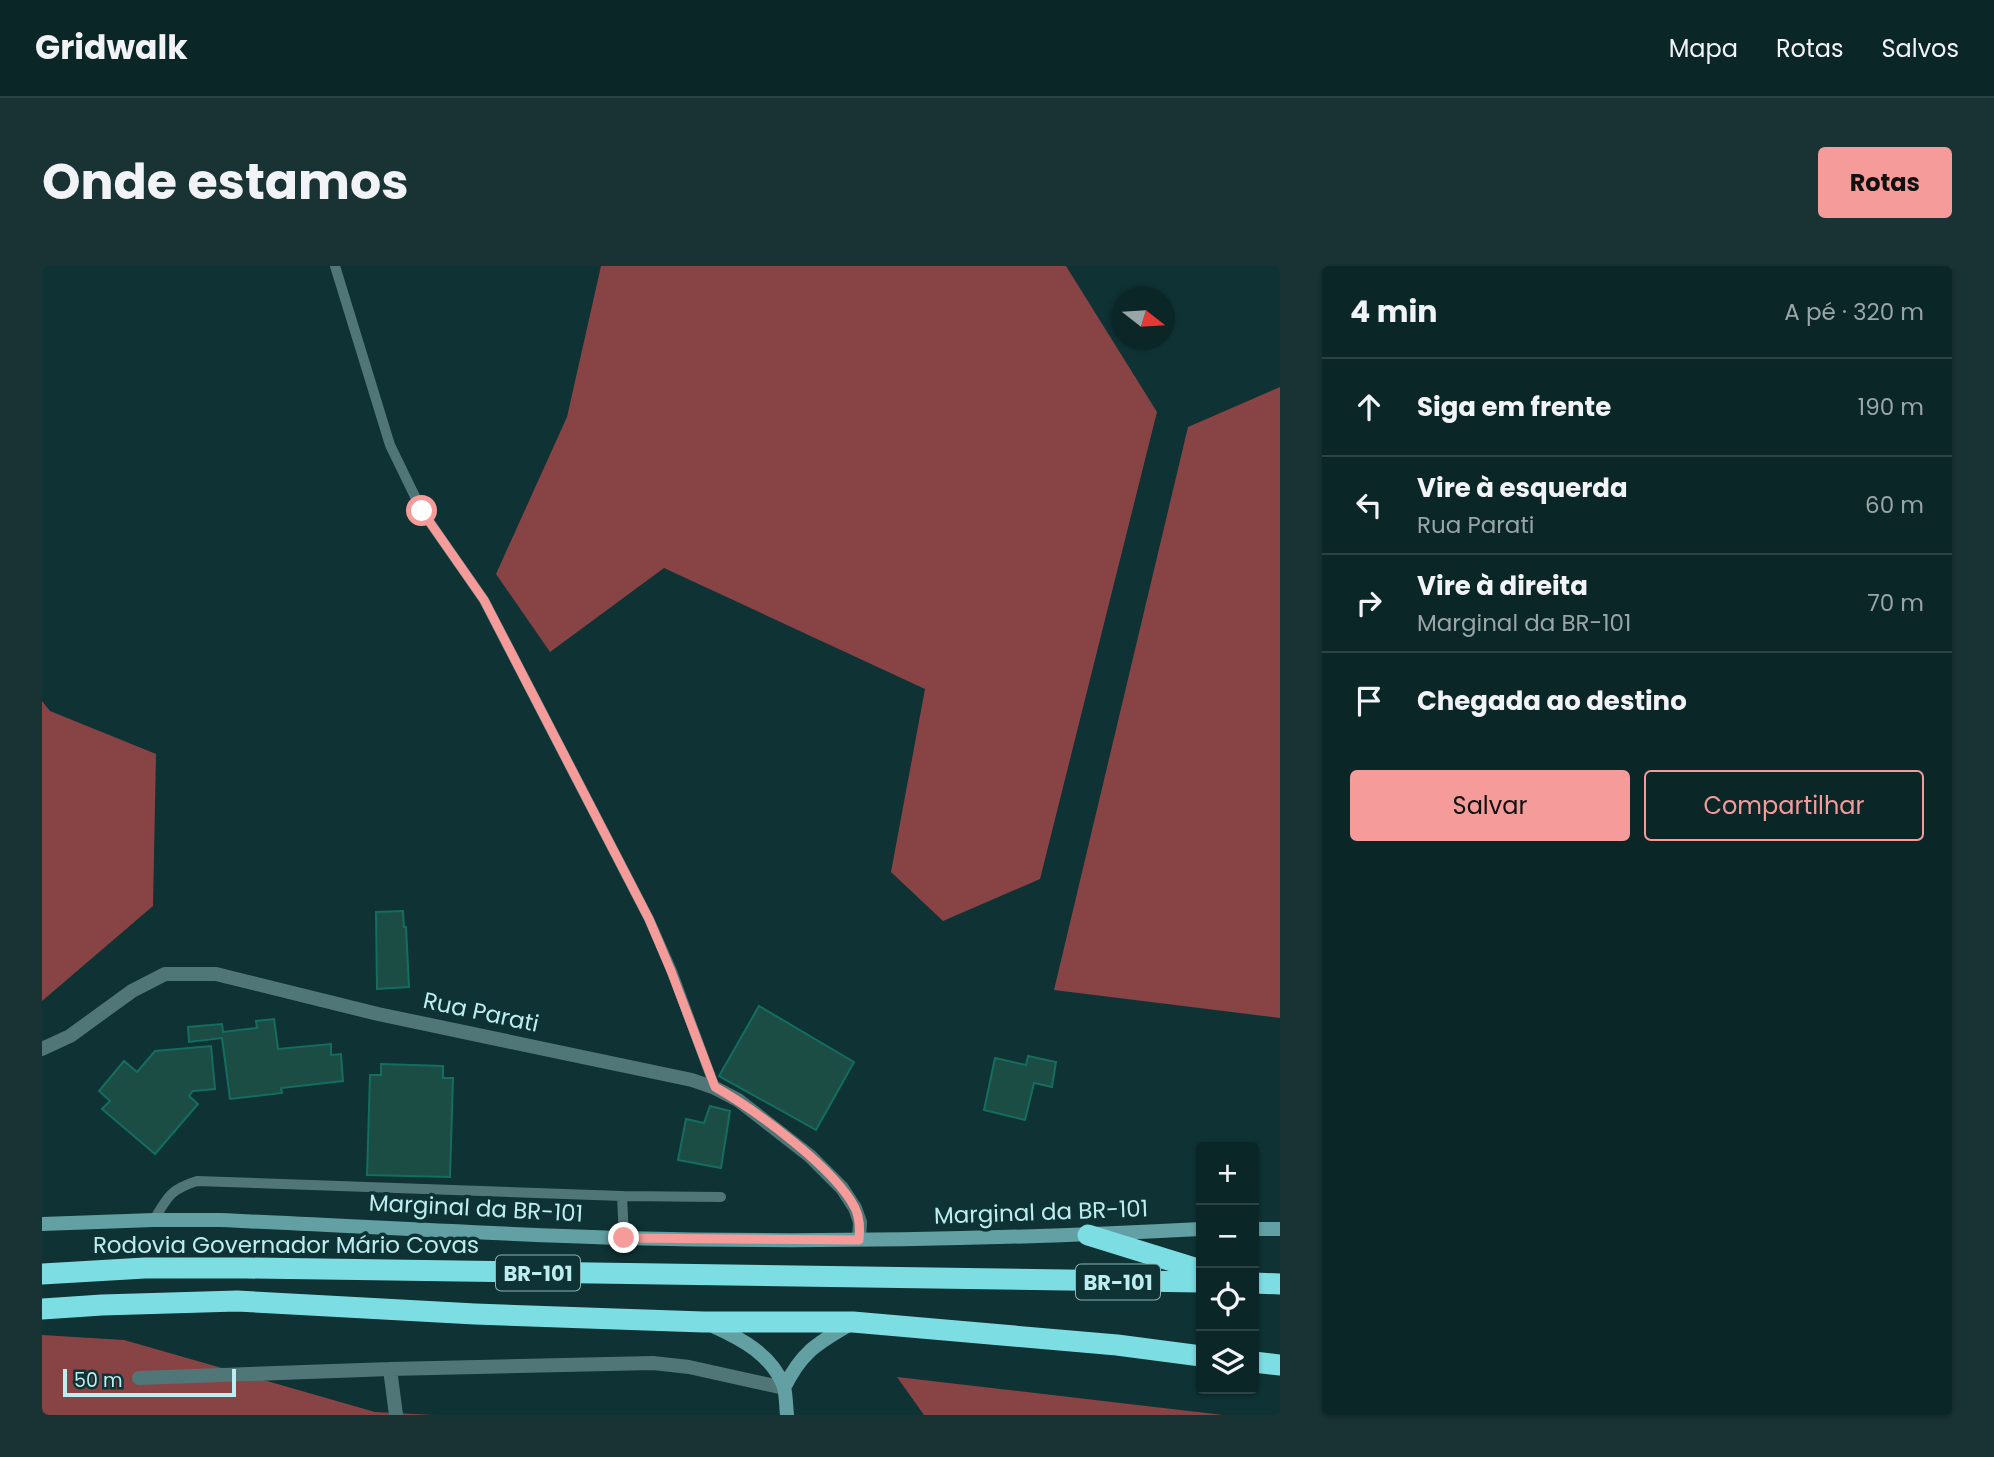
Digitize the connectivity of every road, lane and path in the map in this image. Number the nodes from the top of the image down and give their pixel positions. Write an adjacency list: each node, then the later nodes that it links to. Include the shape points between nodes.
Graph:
1 (335, 266): 3 (lane, via 390,446 422,511 484,600 649,919)
2 (42, 1049): 3 (street, Rua Parati, via 165,974 216,974)
3 (715, 1087): 13 (street, Rua Parati, via 810,1156 842,1188 860,1222)
4 (622, 1196): 5 (lane); 6 (lane, via 197,1181 180,1186 167,1197); 12 (lane)
5 (721, 1197)
6 (154, 1220): 7 (main road, Marginal da BR-101); 12 (main road, Marginal da BR-101)
7 (42, 1224)
8 (1196, 1229): 11 (main road, Marginal da BR-101)
9 (1259, 1229): 10 (main road)
10 (1280, 1229)
11 (1088, 1235): 13 (main road, Marginal da BR-101); 14 (highway)
12 (624, 1238): 13 (main road, Marginal da BR-101)
13 (859, 1240)
14 (1196, 1268)
15 (42, 1274): 16 (highway, Rodovia Governador Mário Covas / BR-101, via 246,1268)
16 (1196, 1282)
17 (1259, 1283): 18 (highway)
18 (1280, 1284)
19 (42, 1309): 20 (highway, BR-101, via 237,1301)
20 (703, 1321): 21 (highway, BR-101); 27 (main road, via 769,1360)
21 (853, 1322): 22 (highway, BR-101); 27 (main road, via 804,1355)
22 (1196, 1355)
23 (1259, 1363): 24 (highway)
24 (1280, 1365)
25 (390, 1368): 26 (street); 27 (street, via 653,1363); 28 (street)
26 (139, 1378)
27 (784, 1388): 29 (main road)
28 (396, 1415)
29 (787, 1415)

